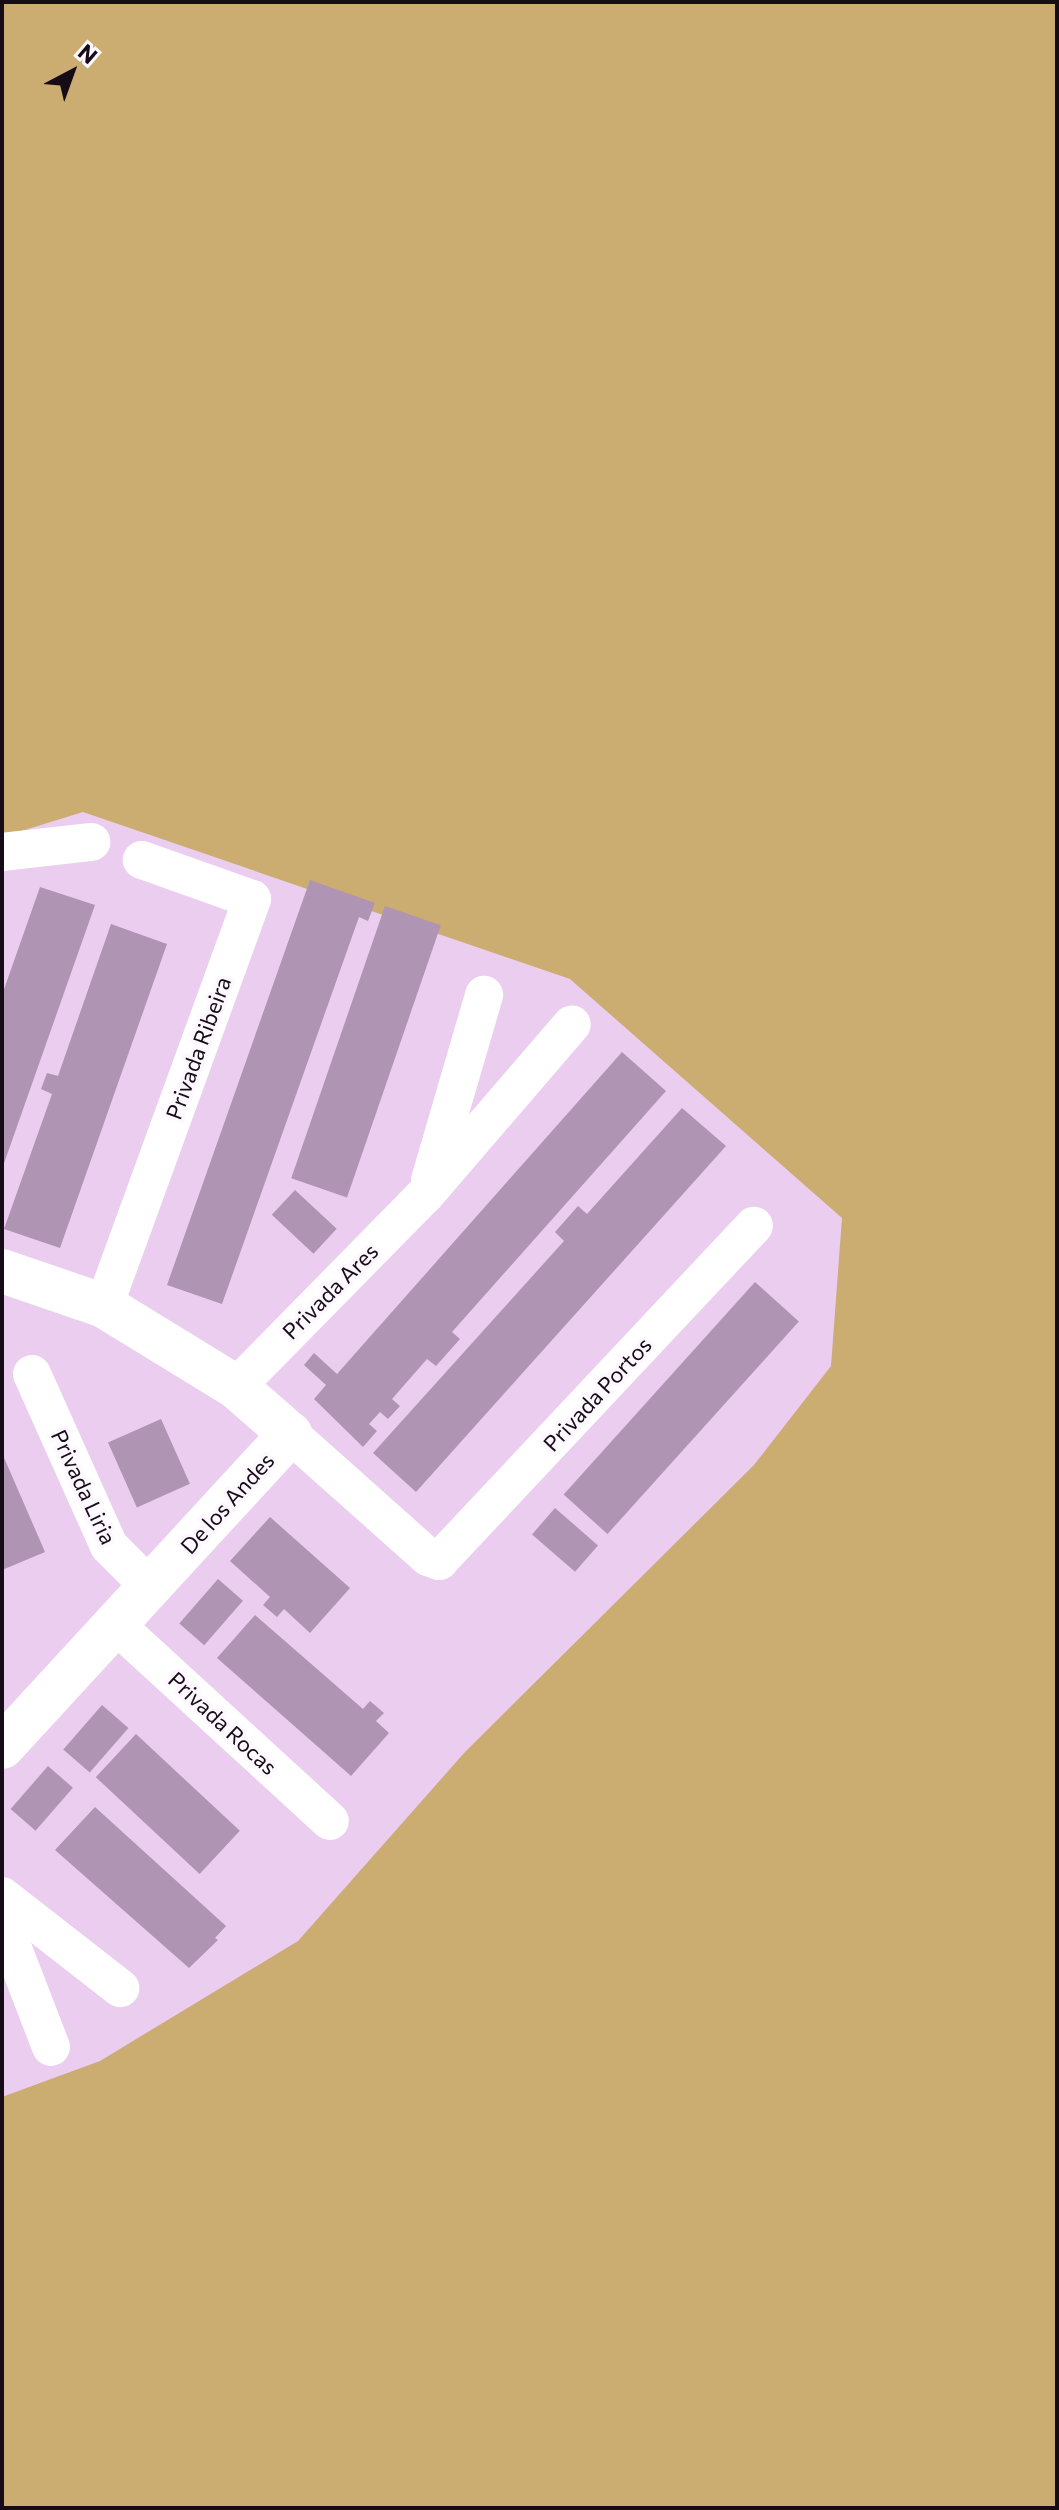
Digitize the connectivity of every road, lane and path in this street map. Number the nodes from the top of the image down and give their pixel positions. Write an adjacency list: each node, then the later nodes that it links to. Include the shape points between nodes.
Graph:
1 (91, 842): 2 (street)
2 (2, 852)
3 (142, 860): 9 (street, Privada Ribeira, via 252,899)
4 (484, 995): 6 (street, Privada Ares)
5 (572, 1024): 6 (street, Privada Ares)
6 (425, 1195): 11 (street, Privada Ares)
7 (754, 1226): 12 (street, Privada Portos, via 439,1561 428,1557)
8 (2, 1271): 9 (street, De los Andes)
9 (104, 1306): 11 (street, De los Andes)
10 (32, 1374): 13 (street, Privada Liria, via 109,1546)
11 (236, 1387): 12 (street, De los Andes)
12 (290, 1434): 13 (street, De los Andes)
13 (151, 1588): 14 (street, De los Andes)
14 (116, 1625): 15 (street, De los Andes); 16 (street, Privada Rocas)
15 (2, 1747)
16 (330, 1821)
17 (2, 1896): 19 (street)
18 (2, 1920): 20 (street)
19 (120, 1988)
20 (51, 2047)

